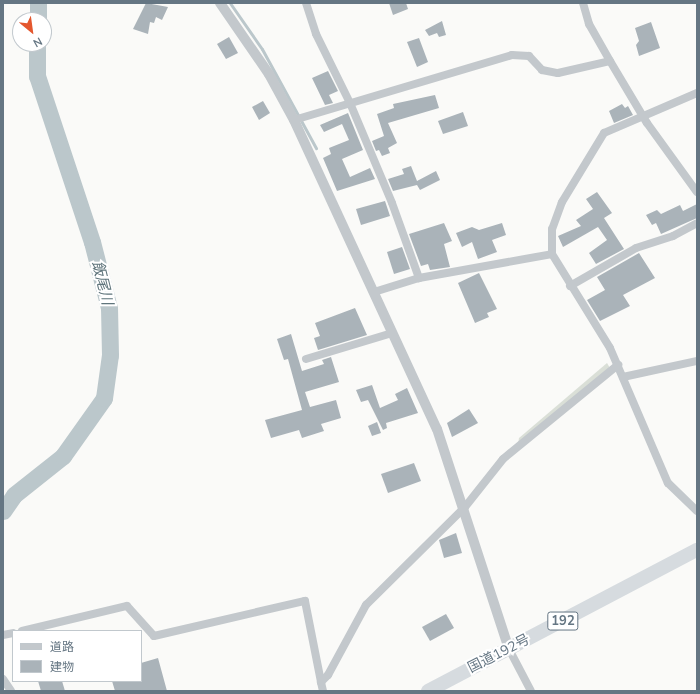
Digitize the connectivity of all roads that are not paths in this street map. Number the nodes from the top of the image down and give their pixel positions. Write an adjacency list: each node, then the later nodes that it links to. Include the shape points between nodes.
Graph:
1 (220, 3): 8 (street)
2 (306, 3): 6 (street, via 316,34)
3 (583, 3): 4 (street, via 589,24)
4 (610, 61): 6 (street, via 558,73 542,70 528,56 512,55); 7 (street)
5 (697, 93): 7 (street)
6 (350, 103): 8 (street); 12 (street, via 392,203)
7 (642, 115): 9 (street); 11 (street, via 604,133 562,202 552,229)
8 (298, 119): 14 (street)
9 (697, 192)
10 (697, 223): 13 (street, via 673,236 636,248)
11 (552, 254): 12 (street); 13 (street)
12 (419, 278): 14 (street)
13 (570, 286): 18 (street)
14 (374, 292): 15 (street)
15 (392, 333): 16 (street); 20 (street, via 437,428)
16 (306, 358)
17 (697, 361): 19 (street)
18 (618, 365): 19 (street); 20 (street, via 503,459)
19 (623, 377): 21 (street, via 668,483)
20 (465, 507): 24 (street); 26 (street, via 366,605 328,675)
21 (697, 511)
22 (697, 550): 24 (highway, 国道192号 / 192)
23 (26, 630): 26 (street, via 128,606 154,636 305,601)
24 (509, 649): 29 (highway, 国道192号 / 192); 30 (street)
25 (3, 679): 27 (street)
26 (321, 682): 28 (street)
27 (11, 691)
28 (323, 691)
29 (428, 691)
30 (531, 691)

